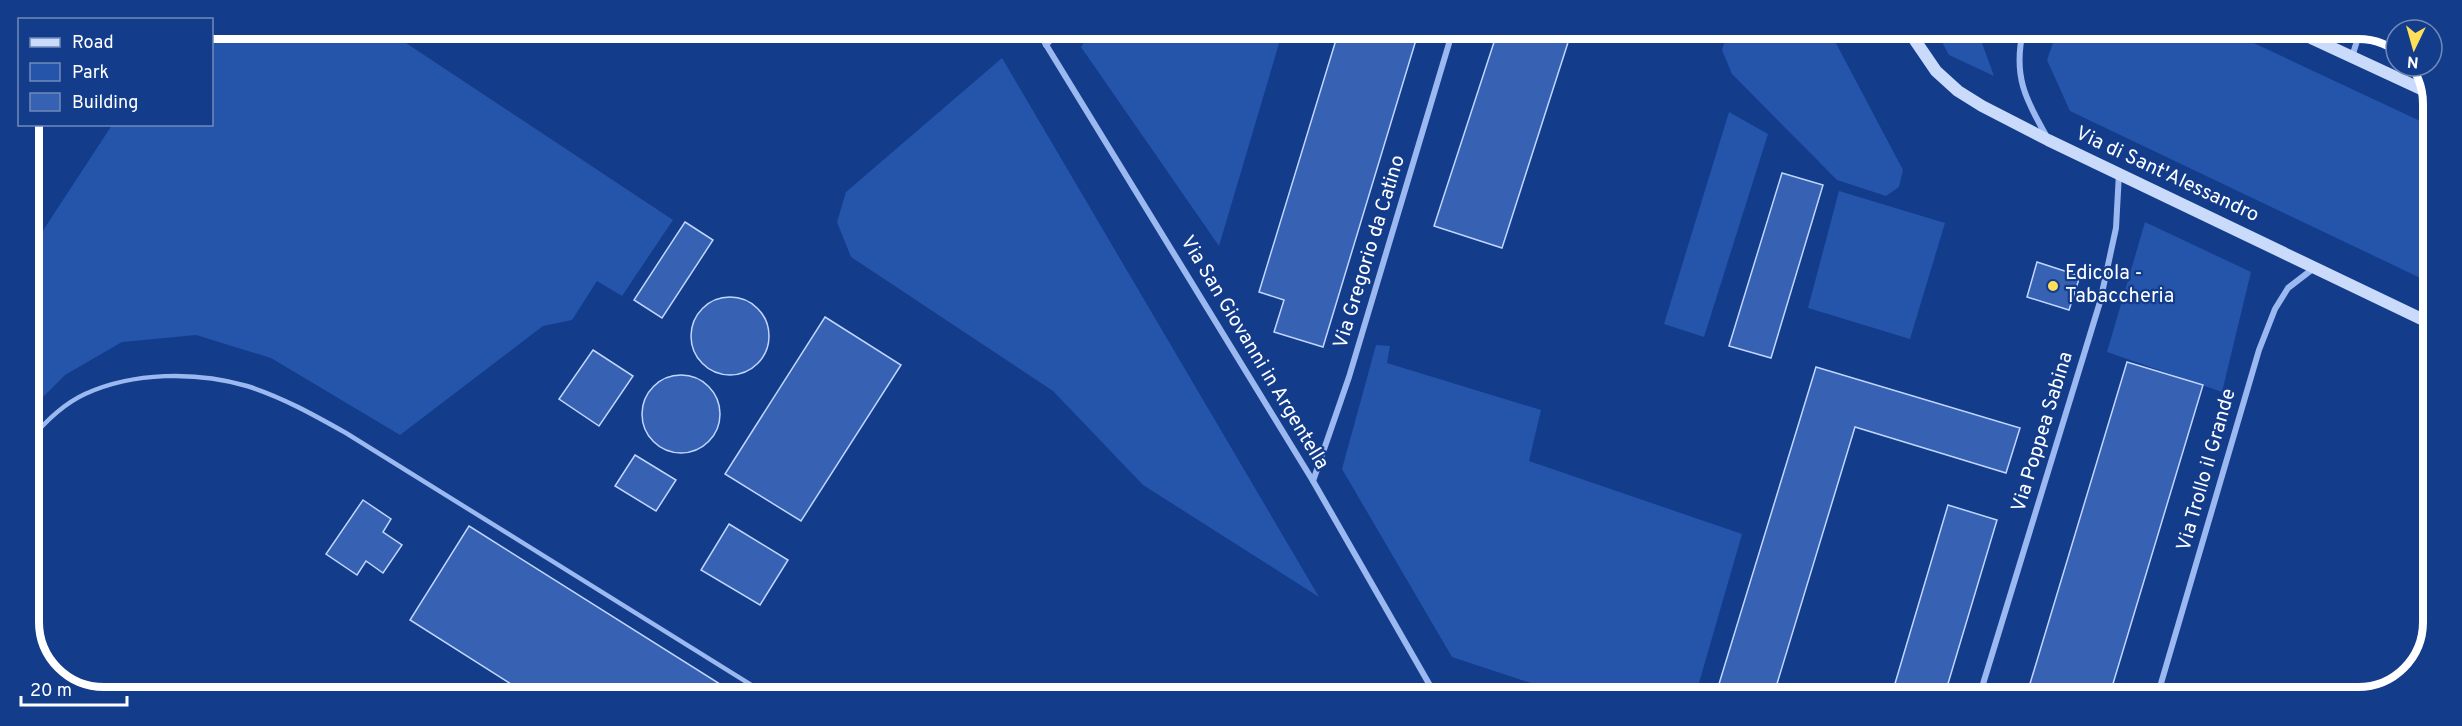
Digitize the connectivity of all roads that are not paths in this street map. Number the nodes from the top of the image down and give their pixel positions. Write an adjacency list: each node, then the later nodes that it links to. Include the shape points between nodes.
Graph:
1 (1042, 39): 8 (street, Via San Giovanni in Argentella)
2 (1052, 39): 8 (street)
3 (1450, 39): 16 (street, Via Gregorio da Catino, via 1349,377)
4 (1914, 39): 11 (street, Via di Sant'Alessandro, via 1936,71 1959,91)
5 (2022, 39): 11 (street, via 2020,78)
6 (2313, 39): 9 (street)
7 (2358, 39): 9 (street)
8 (1046, 45): 16 (street, Via San Giovanni in Argentella)
9 (2352, 57): 10 (street)
10 (2421, 89)
11 (2048, 140): 12 (street, Via di Sant'Alessandro)
12 (2119, 173): 13 (street, Via di Sant'Alessandro); 19 (street, Via Poppea Sabina, via 2116,228 2100,302)
13 (2314, 268): 14 (street, Via di Sant'Alessandro); 20 (street, Via Trollo il Grande, via 2288,288 2259,350)
14 (2423, 320)
15 (39, 432): 17 (lane, via 84,394 118,383 154,377 195,377 247,386 346,433)
16 (1313, 481): 18 (street, Via San Giovanni in Argentella)
17 (755, 687)
18 (1431, 687)
19 (1982, 687)
20 (2160, 687)

